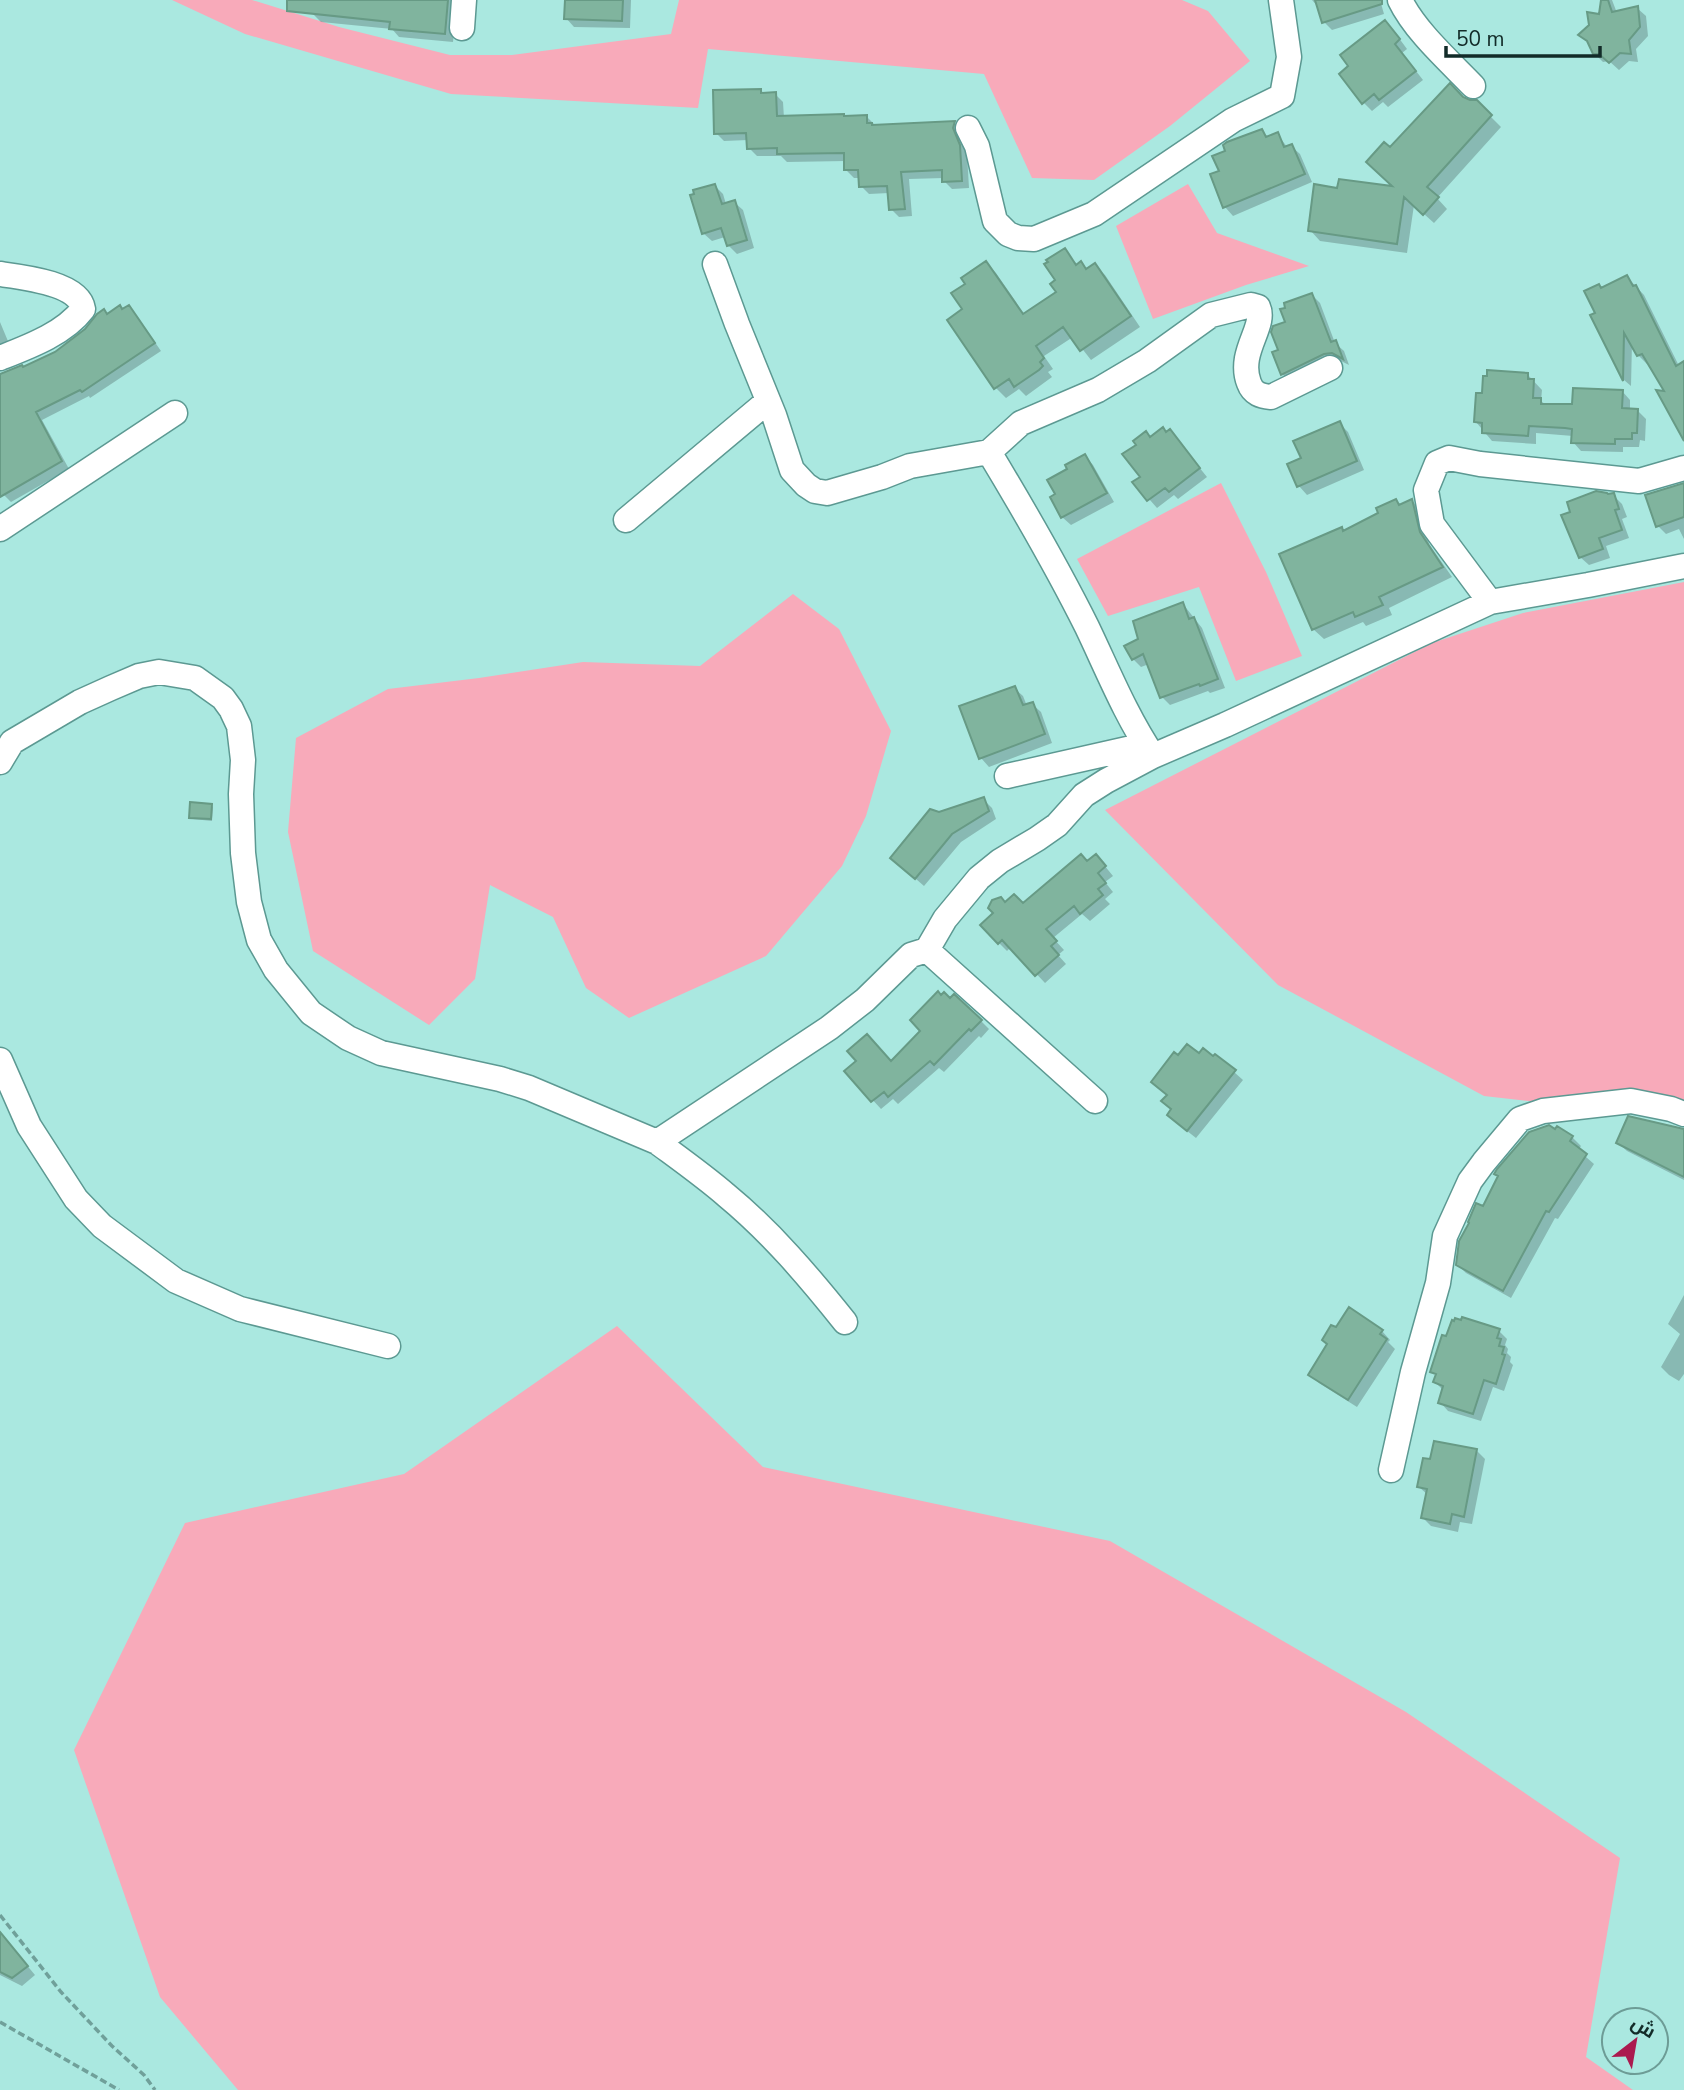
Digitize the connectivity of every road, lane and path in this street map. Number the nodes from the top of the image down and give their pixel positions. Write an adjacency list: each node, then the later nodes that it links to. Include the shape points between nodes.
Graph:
1 (464, 0): 4 (street)
2 (1281, 0): 6 (street, via 1289,57 1282,96 1233,120 1094,214 1034,240 1018,239 995,221 977,146)
3 (1400, 0): 5 (street, via 1429,40)
4 (462, 28)
5 (1473, 86)
6 (968, 128)
7 (715, 264): 11 (street)
8 (0, 274): 9 (street, via 59,287 82,302 83,309 49,337)
9 (0, 358)
10 (1329, 368): 13 (street, via 1271,397 1260,396 1251,390 1245,367 1260,312 1251,305 1228,309 1211,315 1098,390 1021,423)
11 (768, 401): 13 (street, via 792,470 815,491 827,493 910,466); 15 (street)
12 (175, 413): 16 (street)
13 (989, 452): 19 (street, via 1035,527)
14 (1684, 468): 18 (street, via 1639,481 1449,458 1437,463 1426,490 1432,524)
15 (626, 520)
16 (0, 529)
17 (1684, 566): 18 (street)
18 (1490, 602): 19 (street, via 1226,725)
19 (1149, 751): 21 (street); 22 (street, via 1084,795 1057,825 978,878)
20 (0, 762): 26 (street, via 12,742 111,688 159,672 195,678 223,698 239,726 249,902 259,940 276,971 311,1013 381,1053 529,1088)
21 (1007, 776)
22 (927, 950): 24 (street); 26 (street, via 911,954 830,1027)
23 (0, 1060): 28 (street, via 29,1126 76,1199 103,1226 176,1281 240,1309)
24 (1095, 1101)
25 (1684, 1114): 29 (street, via 1631,1101 1543,1111 1520,1119 1484,1162 1445,1236 1438,1283)
26 (657, 1142): 27 (street, via 760,1226)
27 (845, 1322)
28 (388, 1346)
29 (1391, 1470)
30 (0, 1915): 33 (path, via 61,1992)
31 (0, 2022): 32 (path)
32 (118, 2090)
33 (155, 2090)

